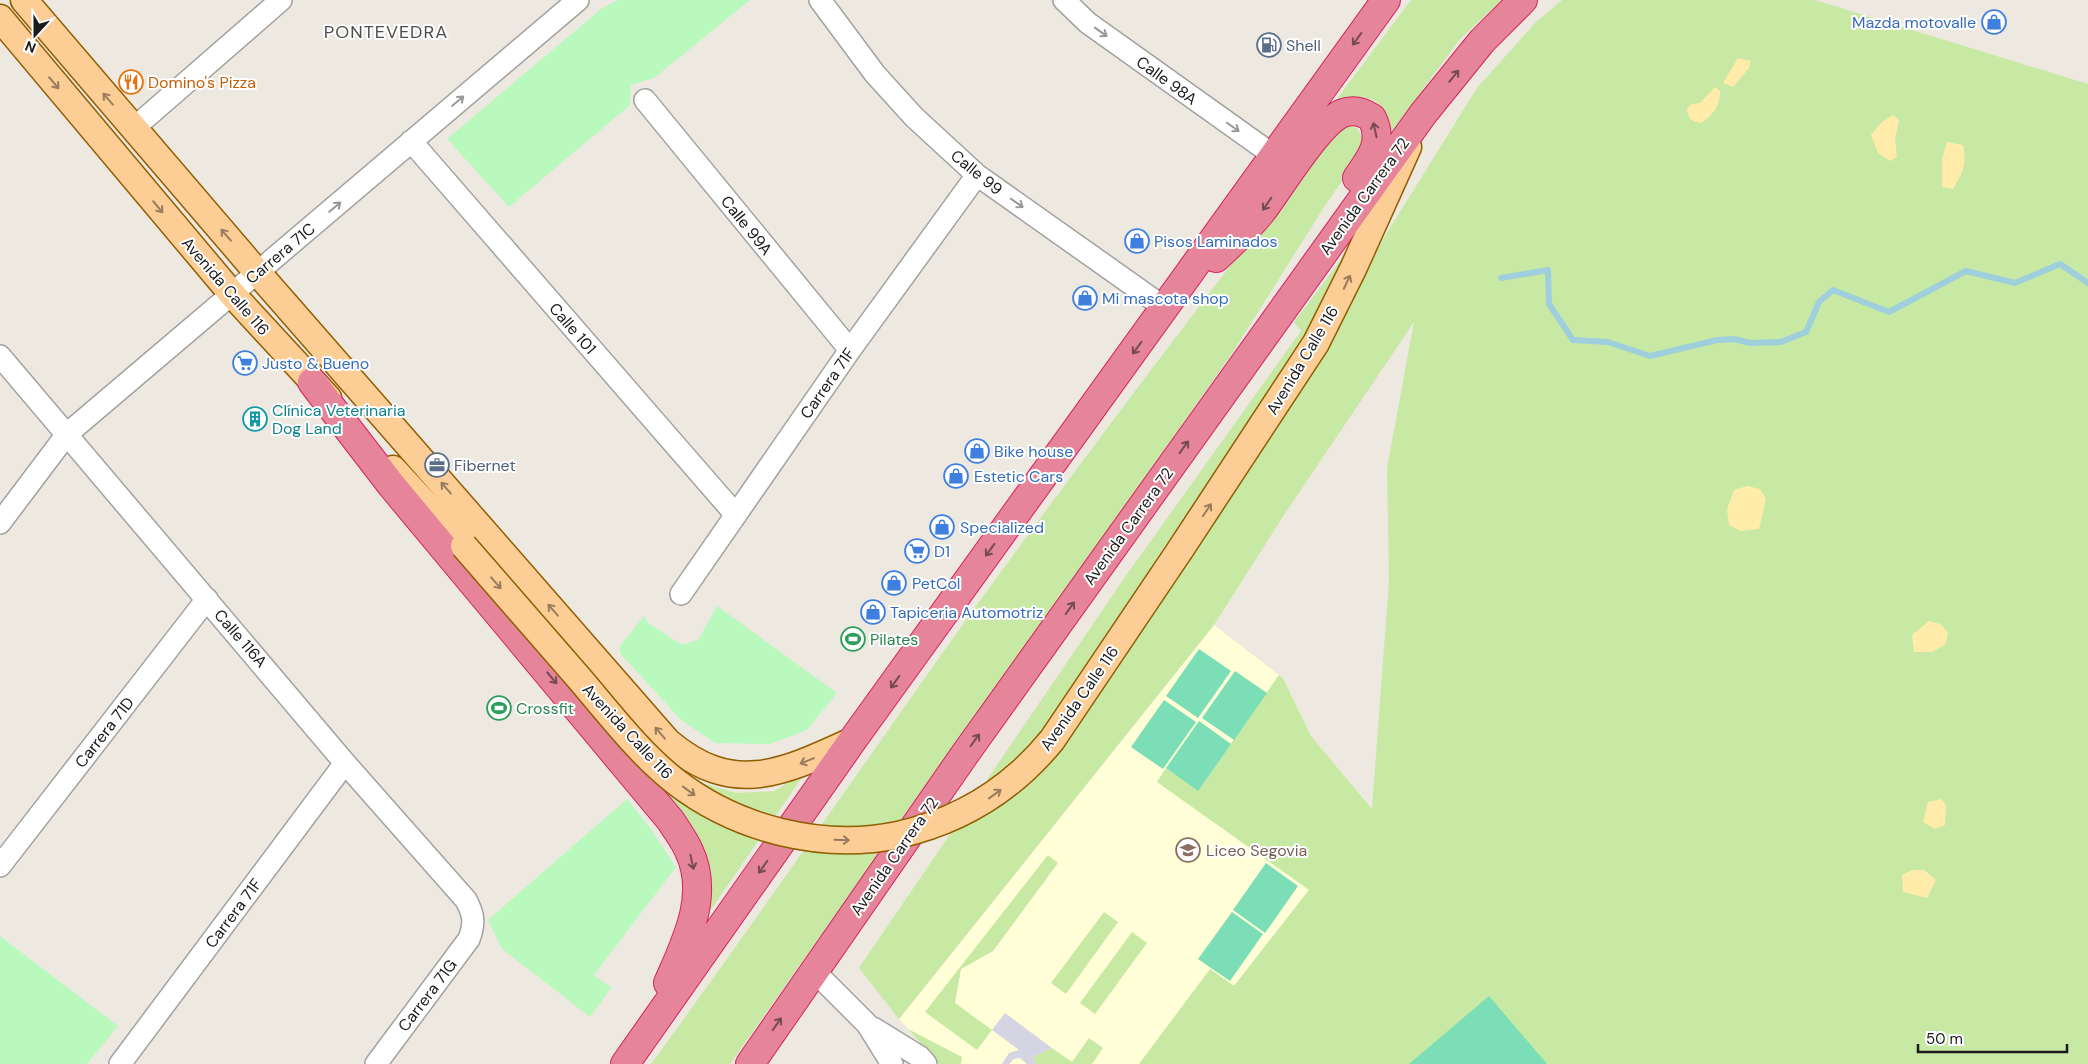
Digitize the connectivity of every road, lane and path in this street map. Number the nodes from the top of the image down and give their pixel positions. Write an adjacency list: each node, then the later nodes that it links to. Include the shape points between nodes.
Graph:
1 (24, 0): 11 (main road, Avenida Calle 116, one-way to 1)
2 (281, 0): 11 (street)
3 (578, 0): 12 (street, Carrera 71C, one-way to 3)
4 (820, 0): 14 (street, Calle 99, via 875,74 914,117)
5 (1064, 0): 13 (street, Calle 98A, one-way to 13, via 1088,23)
6 (1523, 0): 10 (highway, Avenida Carrera 72, one-way to 6, via 1482,41)
7 (1381, 2): 13 (highway, one-way to 13)
8 (0, 18): 16 (main road, Avenida Calle 116, one-way to 16)
9 (645, 100): 19 (street, Calle 99A)
10 (1423, 114): 17 (highway, Avenida Carrera 72); 21 (main road, Avenida Calle 116, one-way to 10, bridge, via 464,546 639,746 675,781 699,798 740,819 803,836 855,840 916,831 969,810 995,794 1036,761 1052,740 1316,343 1350,277)
11 (134, 128): 15 (main road, Avenida Calle 116, one-way to 11)
12 (411, 141): 15 (street, Carrera 71C, one-way to 12); 23 (street, Calle 101)
13 (1274, 155): 18 (highway)
14 (977, 175): 18 (street, Calle 99, one-way to 18); 19 (street, Carrera 71F)
15 (257, 272): 16 (street, Carrera 71C); 27 (main road, Avenida Calle 116, one-way to 15, via 805,763 748,775 720,773 697,764 680,752)
16 (232, 294): 21 (main road, Avenida Calle 116); 22 (street, Carrera 71C)
17 (1293, 295): 18 (highway, one-way to 18, via 1340,202 1377,148 1376,127 1372,118 1364,113 1342,113 1329,123 1299,158 1255,220); 31 (highway, Avenida Carrera 72, one-way to 17)
18 (1165, 308): 27 (highway, one-way to 27)
19 (850, 350): 23 (street, Carrera 71F)
20 (0, 356): 22 (street, Calle 116A)
21 (312, 382): 32 (highway, one-way to 32, via 392,486 671,821 690,852 698,886 696,909 679,958)
22 (67, 434): 24 (street, Carrera 71C); 26 (street, Calle 116A)
23 (736, 515): 25 (street, Carrera 71F)
24 (0, 523)
25 (680, 594)
26 (207, 599): 28 (street, Calle 116A); 29 (street, Carrera 71D)
27 (852, 741): 32 (highway, one-way to 32)
28 (345, 763): 30 (street, Calle 116A, via 466,900); 34 (street, Carrera 71F)
29 (0, 866)
30 (475, 925): 35 (street, Carrera 71G, via 469,938)
31 (814, 971): 33 (street, via 867,1024); 37 (highway, Avenida Carrera 72, one-way to 31)
32 (643, 1038): 36 (highway)
33 (886, 1055): 38 (street, via 920,1057)
34 (120, 1064)
35 (376, 1064)
36 (625, 1064)
37 (750, 1064)
38 (926, 1064)

